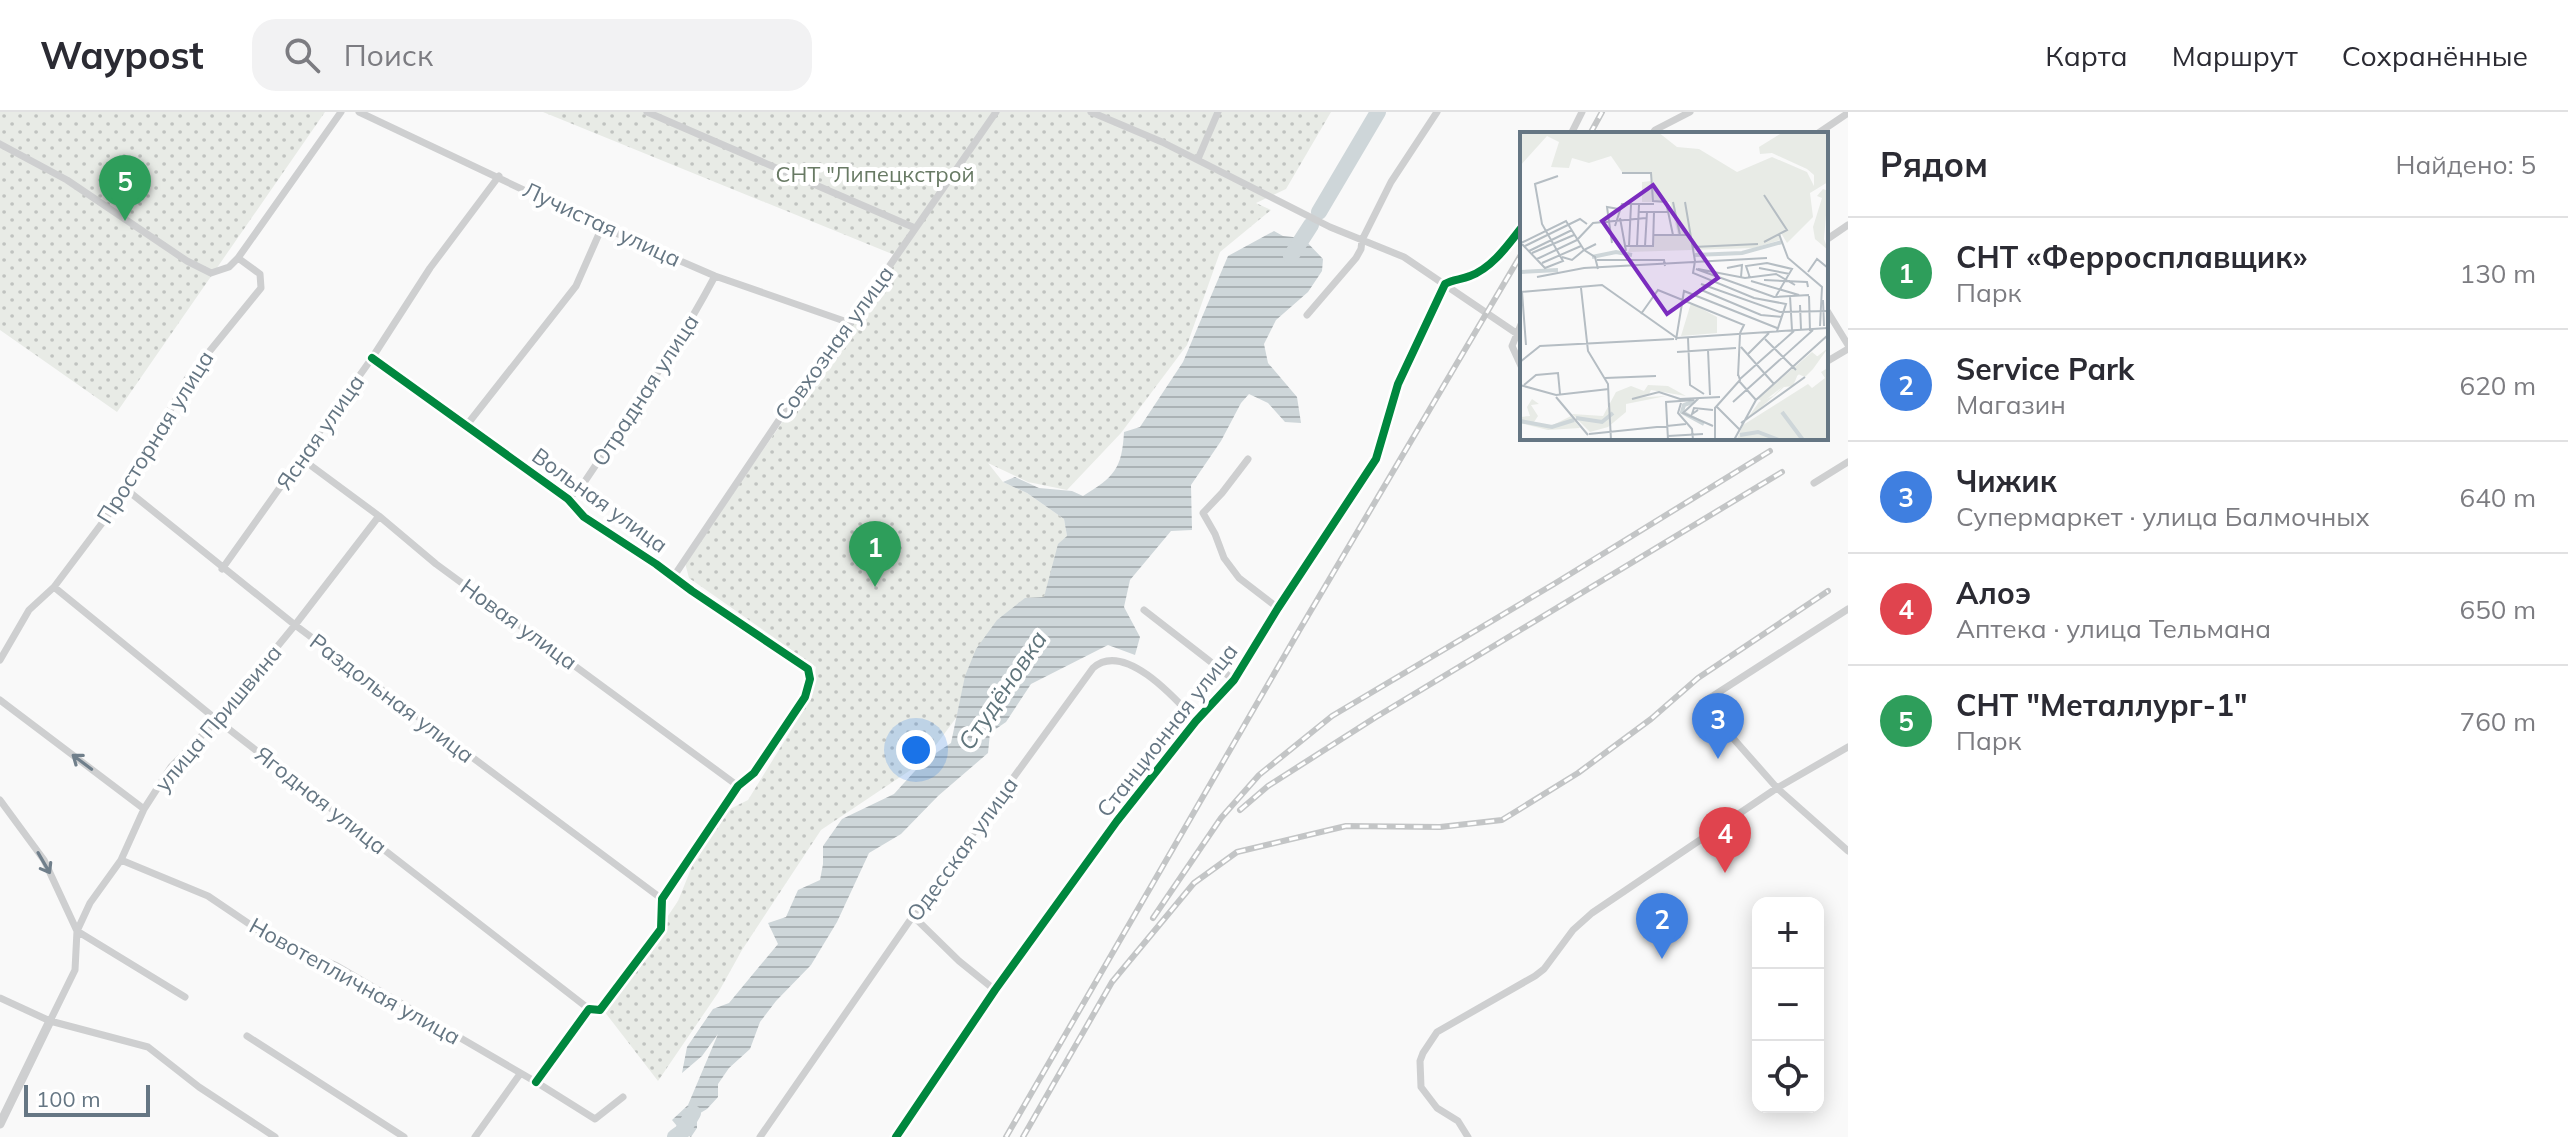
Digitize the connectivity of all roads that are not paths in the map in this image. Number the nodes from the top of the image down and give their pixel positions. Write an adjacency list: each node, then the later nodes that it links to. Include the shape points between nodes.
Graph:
1 (341, 112): 23 (street)
2 (359, 112): 16 (street, Лучистая улица)
3 (647, 112): 19 (street)
4 (996, 112): 19 (street, Совхозная улица)
5 (1091, 112): 15 (street)
6 (1218, 112): 15 (street)
7 (1437, 112): 22 (street, via 1391,182)
8 (1582, 112): 11 (street)
9 (1690, 112): 12 (street)
10 (1848, 113): 13 (street)
11 (1572, 132)
12 (1654, 132)
13 (1820, 132)
14 (0, 144): 23 (street, via 67,180 204,272 229,267)
15 (1198, 159): 22 (street)
16 (499, 176): 18 (street, Лучистая улица); 31 (street, Ясная улица)
17 (1848, 225): 21 (street)
18 (602, 227): 24 (street, Лучистая улица); 34 (street, via 576,286)
19 (915, 228): 28 (street, Совхозная улица)
20 (1520, 230): 25 (street, via 1490,264)
21 (1828, 239)
22 (1362, 240): 25 (street, via 1404,257); 27 (street, via 1356,258)
23 (238, 258): 39 (street, Просторная улица, via 260,274 261,288 187,379)
24 (715, 276): 28 (street, Лучистая улица); 40 (street, Отрадная улица, via 670,354)
25 (1445, 284): 29 (street); 45 (street, Станционная улица, via 1398,384 1376,459)
26 (1828, 312): 30 (street)
27 (1307, 315)
28 (850, 323): 43 (street, Совхозная улица)
29 (1519, 332): 33 (street, via 1512,346)
30 (1848, 347): 32 (street)
31 (372, 358): 34 (street, Вольная улица); 35 (street, Ясная улица)
32 (1828, 361)
33 (1520, 364)
34 (466, 426): 40 (street, Вольная улица)
35 (302, 459): 41 (street, Новая улица); 42 (street, Ясная улица)
36 (1248, 459): 45 (street, via 1203,513 1239,578)
37 (1848, 462): 38 (street)
38 (1814, 483)
39 (127, 490): 42 (street, Раздольная улица); 44 (street, Просторная улица)
40 (568, 499): 43 (street, Вольная улица, via 584,517)
41 (379, 516): 48 (street, улица Пришвина); 55 (street, Новая улица, via 436,564)
42 (222, 569): 48 (street, Раздольная улица)
43 (674, 576): 55 (street, Вольная улица, via 808,669 805,697 754,773)
44 (54, 587): 49 (street, Просторная улица, via 29,610); 52 (street, Ягодная улица)
45 (1278, 608): 50 (street, Станционная улица)
46 (1848, 609): 56 (street, via 1702,703)
47 (1144, 610): 50 (street)
48 (295, 625): 52 (street, улица Пришвина); 61 (street, Раздольная улица)
49 (0, 660)
50 (1234, 680): 53 (street, Станционная улица)
51 (0, 700): 58 (street, one-way to 51)
52 (217, 720): 58 (street, улица Пришвина, via 171,767); 67 (street, Ягодная улица)
53 (1196, 721): 62 (street, Одесская улица, via 1136,667 1101,661); 64 (street, Станционная улица)
54 (1848, 747): 56 (street)
55 (738, 786): 61 (street)
56 (1777, 788): 59 (street); 79 (street, via 1592,913 1535,976 1437,1032 1420,1061 1421,1087)
57 (0, 800): 63 (street, one-way to 63, via 44,860)
58 (144, 809): 60 (street, улица Пришвина)
59 (1848, 851)
60 (121, 860): 63 (street, улица Пришвина); 70 (street, Новотепличная улица, via 208,896 261,932 337,966)
61 (662, 899): 67 (street, via 661,929 600,1010)
62 (913, 916): 64 (street); 77 (street, Одесская улица)
63 (77, 931): 65 (street); 68 (street, улица Пришвина, via 75,970)
64 (995, 990): 78 (street, Станционная улица)
65 (185, 997)
66 (0, 998): 68 (street)
67 (589, 1009): 71 (street)
68 (50, 1021): 73 (street, улица Пришвина); 74 (street, via 148,1047)
69 (247, 1036): 75 (street)
70 (520, 1074): 71 (street, Новотепличная улица); 76 (street)
71 (536, 1082): 72 (street, Новотепличная улица, via 595,1119)
72 (623, 1097)
73 (0, 1124)
74 (275, 1137)
75 (404, 1137)
76 (475, 1137)
77 (760, 1137)
78 (896, 1137)
79 (1468, 1137)

